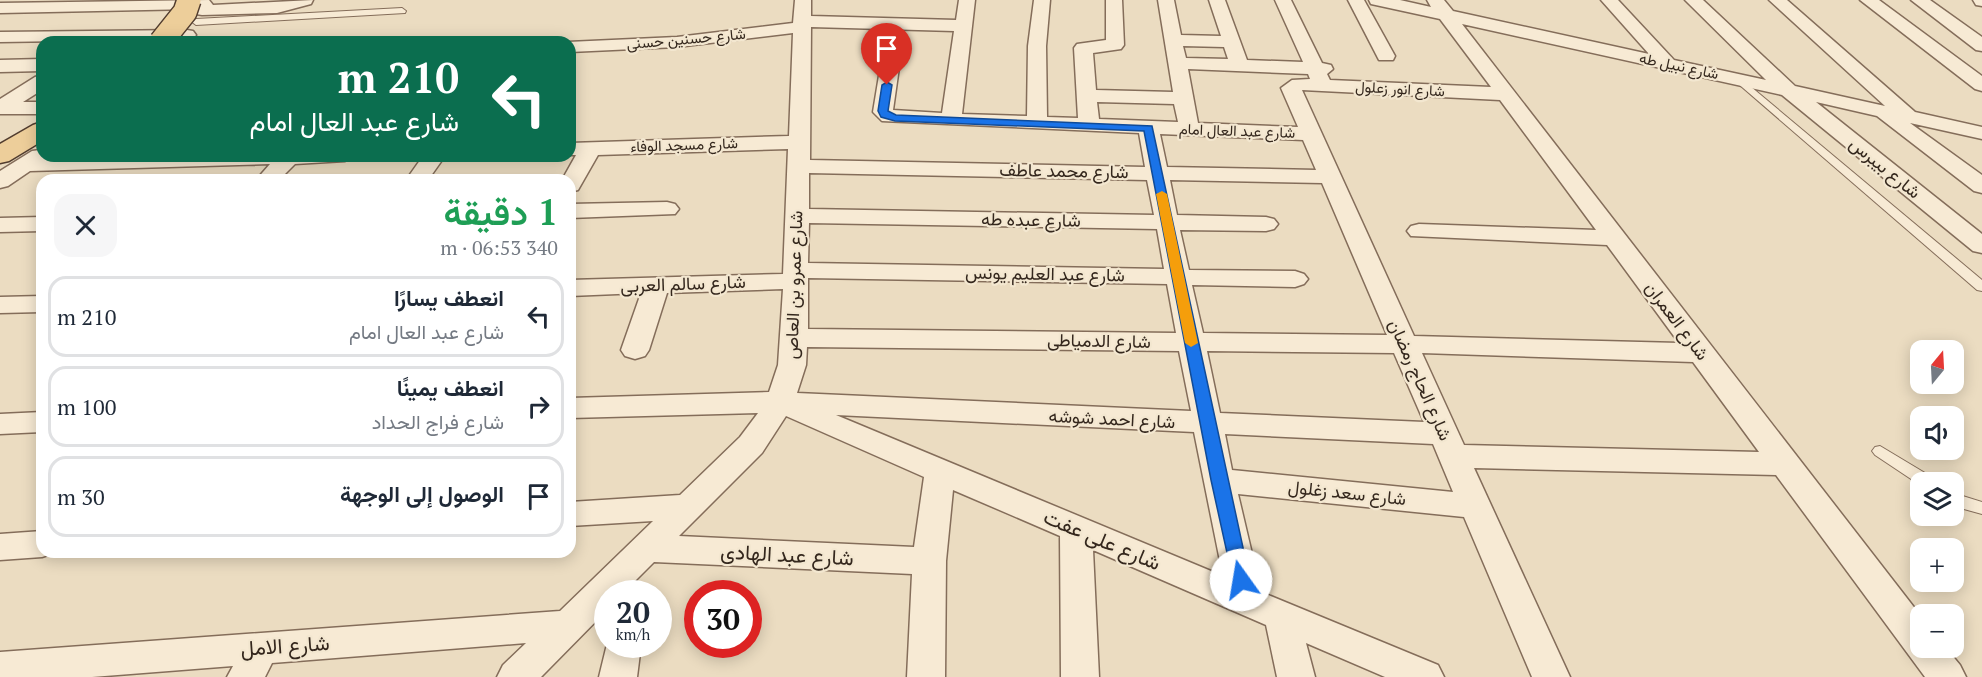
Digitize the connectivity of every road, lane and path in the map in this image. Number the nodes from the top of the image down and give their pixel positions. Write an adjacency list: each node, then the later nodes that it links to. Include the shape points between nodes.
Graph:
1 (305, 0): 19 (street, via 277,8)
2 (967, 0): 20 (street)
3 (1042, 0): 47 (street, via 1037,46)
4 (1114, 0): 40 (street, via 1115,45 1082,49)
5 (1166, 0): 24 (street)
6 (1217, 0): 25 (street)
7 (1283, 0): 35 (street)
8 (1356, 0): 28 (street)
9 (1377, 0): 15 (street, شارع نبيل طه)
10 (1609, 0): 30 (street)
11 (1693, 0): 39 (street, شارع بيبرس)
12 (1776, 0): 45 (street)
13 (1868, 0): 38 (street)
14 (1919, 0): 26 (street)
15 (1440, 7): 30 (street, شارع نبيل طه); 37 (street, شارع العمران)
16 (0, 8): 19 (street)
17 (402, 11): 19 (lane)
18 (802, 16): 20 (street, شارع حسنين حسنى); 27 (street, شارع حسنين حسنى, via 676,42); 55 (street, شارع عمرو بن العاص)
19 (196, 17): 21 (main road, bridge, via 185,12); 22 (street)
20 (964, 26): 46 (street)
21 (166, 36)
22 (0, 37)
23 (894, 39): 46 (street, شارع عبد العال امام, via 885,115)
24 (1174, 40): 25 (street); 29 (street)
25 (1232, 42): 33 (street)
26 (1982, 46)
27 (576, 47)
28 (1386, 56)
29 (1178, 63): 33 (street, شارع انور زعلول); 41 (street)
30 (1667, 63): 34 (street, شارع نبيل طه)
31 (36, 65): 32 (street)
32 (0, 66)
33 (1240, 66): 35 (street, شارع انور زعلول)
34 (1738, 79): 39 (street, شارع نبيل طه); 81 (lane)
35 (1311, 80): 37 (street, شارع انور زعلول); 53 (street, شارع الحاج رمضان, via 1291,88)
36 (36, 85): 42 (street)
37 (1499, 85): 75 (street, شارع العمران)
38 (1982, 85)
39 (1788, 90): 44 (street, شارع نبيل طه); 76 (street, شارع بيبرس)
40 (1087, 96): 41 (street); 48 (street)
41 (1184, 98): 50 (street)
42 (0, 108): 43 (street)
43 (36, 108)
44 (1879, 110): 45 (street, شارع نبيل طه); 66 (street)
45 (1909, 117): 51 (street, شارع نبيل طه)
46 (951, 120): 47 (street, شارع عبد العال امام)
47 (1037, 123): 48 (street, شارع عبد العال امام)
48 (1089, 125): 49 (street, شارع عبد العال امام)
49 (1148, 128): 50 (street, شارع عبد العال امام); 60 (street)
50 (1189, 129): 53 (street, شارع عبد العال امام)
51 (1981, 133)
52 (36, 134): 56 (main road)
53 (1311, 134): 64 (street, شارع الحاج رمضان)
54 (580, 149): 55 (street, شارع مسجد الوفاء); 63 (street)
55 (798, 154): 60 (street, شارع محمد عاطف); 69 (street, شارع عمرو بن العاص)
56 (0, 155)
57 (36, 157): 61 (main road)
58 (36, 158): 65 (street)
59 (284, 162): 62 (street)
60 (1157, 173): 64 (street, شارع محمد عاطف); 70 (street)
61 (0, 174)
62 (273, 174)
63 (573, 174)
64 (1330, 177): 87 (street, شارع الحاج رمضان)
65 (0, 181)
66 (1982, 186)
67 (667, 209): 68 (street)
68 (576, 211)
69 (797, 216): 70 (street, شارع عبده طه); 77 (street, شارع عمرو بن العاص)
70 (1167, 222): 72 (street, شارع عبده طه); 78 (street)
71 (36, 224): 73 (street)
72 (1266, 224)
73 (0, 225)
74 (1419, 231): 75 (street)
75 (1614, 238): 89 (street, شارع العمران)
76 (1982, 246)
77 (795, 275): 78 (street, شارع عبد العليم يونس); 80 (street, شارع سالم العربى); 85 (street, شارع عمرو بن العاص)
78 (1178, 277): 79 (street, شارع عبد العليم يونس); 86 (street)
79 (1295, 279)
80 (657, 285): 82 (street, شارع سالم العربى); 88 (street)
81 (1982, 287)
82 (576, 288)
83 (36, 304): 84 (street)
84 (0, 306)
85 (794, 338): 86 (street, شارع الدمياطى); 90 (street, شارع عمرو بن العاص, via 792,365)
86 (1191, 342): 87 (street, شارع الدمياطى); 94 (street)
87 (1404, 344): 89 (street, شارع الدمياطى); 95 (street, شارع الحاج رمضان)
88 (635, 350)
89 (1702, 353): 97 (street, شارع العمران)
90 (780, 402): 91 (street, شارع احمد شوشه); 94 (street, شارع احمد شوشه); 98 (street, شارع على عفت); 102 (street, شارع عمرو بن العاص, via 751,445)
91 (576, 408)
92 (36, 422): 93 (street)
93 (0, 424)
94 (1208, 424): 95 (street, شارع احمد شوشه); 100 (street)
95 (1449, 445): 97 (street, شارع احمد شوشه); 103 (street, شارع الحاج رمضان)
96 (1880, 451): 99 (lane)
97 (1785, 464): 114 (street, شارع العمران)
98 (940, 471): 106 (street, شارع على عفت); 109 (street)
99 (1912, 472)
100 (1219, 480): 103 (street, شارع سعد زغلول); 111 (street)
101 (1964, 504): 104 (lane)
102 (689, 507): 105 (street); 110 (street, شارع عمرو بن العاص)
103 (1475, 507): 125 (street, شارع الحاج رمضان)
104 (1982, 508)
105 (576, 514)
106 (1076, 528): 111 (street, شارع على عفت); 122 (street)
107 (36, 544): 108 (street)
108 (0, 546)
109 (929, 561): 110 (street, شارع عبد الهادى); 121 (street)
110 (636, 568): 113 (street, شارع عمرو بن العاص)
111 (1246, 601): 112 (street, شارع على عفت)
112 (1282, 616): 123 (street); 124 (street, شارع على عفت)
113 (569, 624): 117 (street, شارع الامل); 119 (street, شارع عمرو بن العاص)
114 (1910, 629)
115 (621, 658): 120 (street)
116 (1932, 658): 126 (street)
117 (254, 662): 118 (street, شارع الامل)
118 (0, 668)
119 (516, 677)
120 (618, 677)
121 (926, 677)
122 (1080, 677)
123 (1296, 677)
124 (1425, 677)
125 (1551, 677)
126 (1947, 677)

